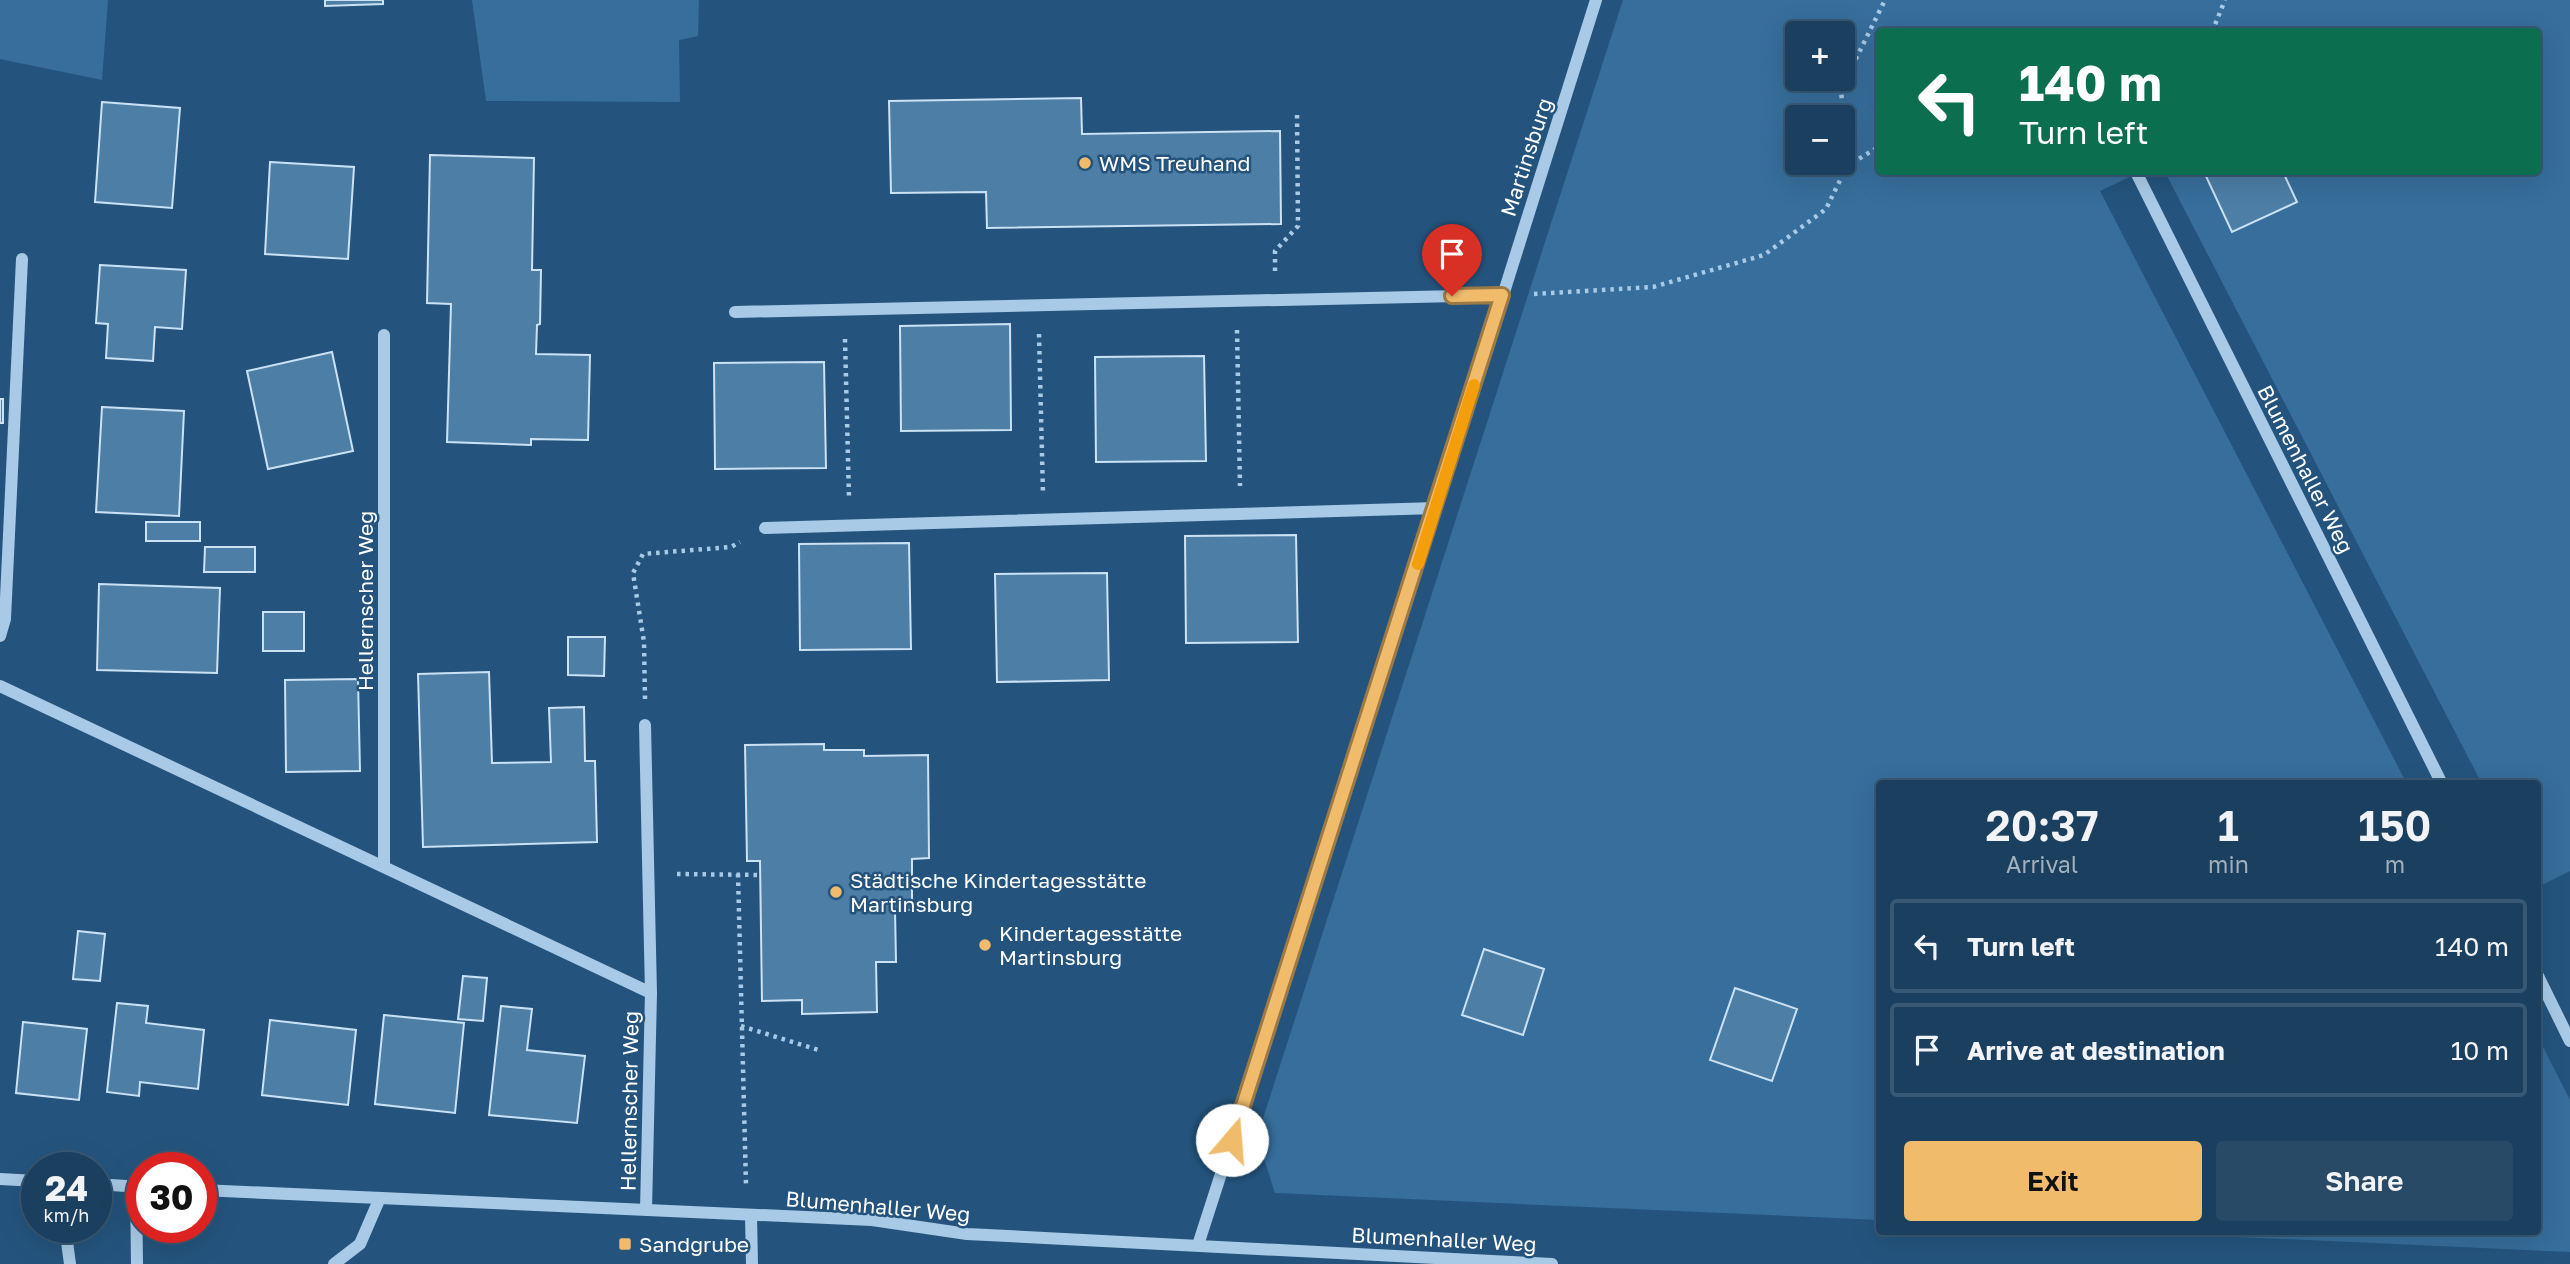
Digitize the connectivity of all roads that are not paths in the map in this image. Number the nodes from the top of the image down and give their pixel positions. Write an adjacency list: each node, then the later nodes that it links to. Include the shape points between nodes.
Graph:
1 (1596, 0): 4 (street, Martinsburg)
2 (2138, 175): 12 (street, Blumenhaller Weg)
3 (22, 259): 9 (street, via 5,619)
4 (1502, 295): 5 (street); 7 (street, Martinsburg)
5 (735, 312)
6 (384, 335): 13 (street, Hellernscher Weg)
7 (1436, 508): 8 (street); 25 (street, Martinsburg)
8 (765, 528)
9 (0, 636)
10 (0, 686): 13 (street, Hellernscher Weg)
11 (645, 725): 15 (street, Hellernscher Weg)
12 (2440, 780)
13 (384, 867): 15 (street, Hellernscher Weg)
14 (2541, 982): 16 (street)
15 (651, 993): 21 (street, Hellernscher Weg)
16 (2570, 1041)
17 (0, 1179): 18 (street)
18 (21, 1180)
19 (217, 1191): 20 (street, Blumenhaller Weg)
20 (379, 1200): 21 (street, Blumenhaller Weg); 28 (street, via 360,1244)
21 (646, 1210): 22 (street, Blumenhaller Weg)
22 (751, 1215): 25 (street, Blumenhaller Weg, via 872,1220 967,1234); 29 (street)
23 (67, 1243): 26 (street)
24 (138, 1243): 27 (street)
25 (1198, 1245): 30 (street, Blumenhaller Weg)
26 (70, 1264)
27 (137, 1264)
28 (334, 1264)
29 (752, 1264)
30 (1552, 1264)

